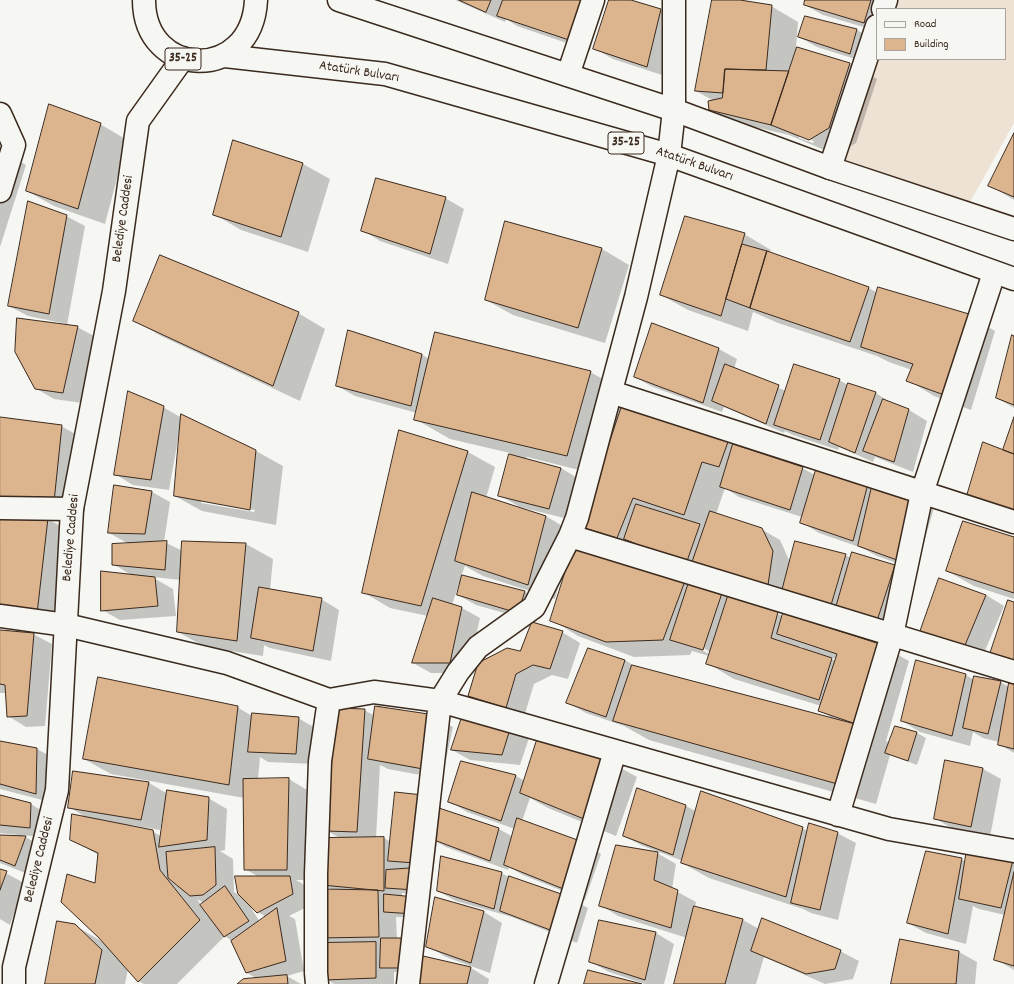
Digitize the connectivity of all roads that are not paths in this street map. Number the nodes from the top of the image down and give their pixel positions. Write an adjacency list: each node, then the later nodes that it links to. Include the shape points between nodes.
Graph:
1 (135, 0): 8 (street, 35-25)
2 (144, 0): 8 (street, 35-25, via 144,14)
3 (256, 0): 9 (street, 35-25, via 255,16 249,32 239,46)
4 (339, 0): 11 (street)
5 (593, 0): 11 (street)
6 (674, 0): 12 (street)
7 (876, 29): 15 (street)
8 (150, 32): 10 (street, 35-25, via 164,48)
9 (224, 56): 10 (street, 35-25, via 196,61); 14 (street, Atatürk Bulvarı / 35-25, via 385,74)
10 (183, 58): 23 (street, Belediye Caddesi, via 138,121 114,291)
11 (568, 75): 12 (street)
12 (674, 110): 14 (street); 15 (street)
13 (0, 114): 16 (street, via 14,145)
14 (669, 155): 18 (street, Atatürk Bulvarı / 35-25); 20 (street, via 636,297)
15 (830, 168): 17 (street)
16 (0, 191)
17 (1014, 229)
18 (994, 272): 19 (street, Atatürk Bulvarı / 35-25); 21 (street)
19 (1014, 279)
20 (610, 392): 21 (street); 25 (street)
21 (922, 493): 24 (street); 28 (street)
22 (0, 508): 23 (street)
23 (72, 509): 27 (street, Belediye Caddesi)
24 (1014, 522)
25 (570, 536): 28 (street); 31 (street, via 534,607 478,647)
26 (0, 616): 27 (street)
27 (66, 626): 30 (street, via 227,663); 35 (street, Belediye Caddesi, via 57,790)
28 (892, 635): 29 (street); 33 (street)
29 (1014, 672)
30 (329, 700): 31 (street, via 374,692); 36 (street, via 320,761 316,874)
31 (440, 701): 32 (street); 37 (street)
32 (615, 751): 33 (street); 38 (street)
33 (838, 815): 34 (street, via 889,829)
34 (1014, 851)
35 (9, 968)
36 (317, 984)
37 (408, 984)
38 (546, 984)

